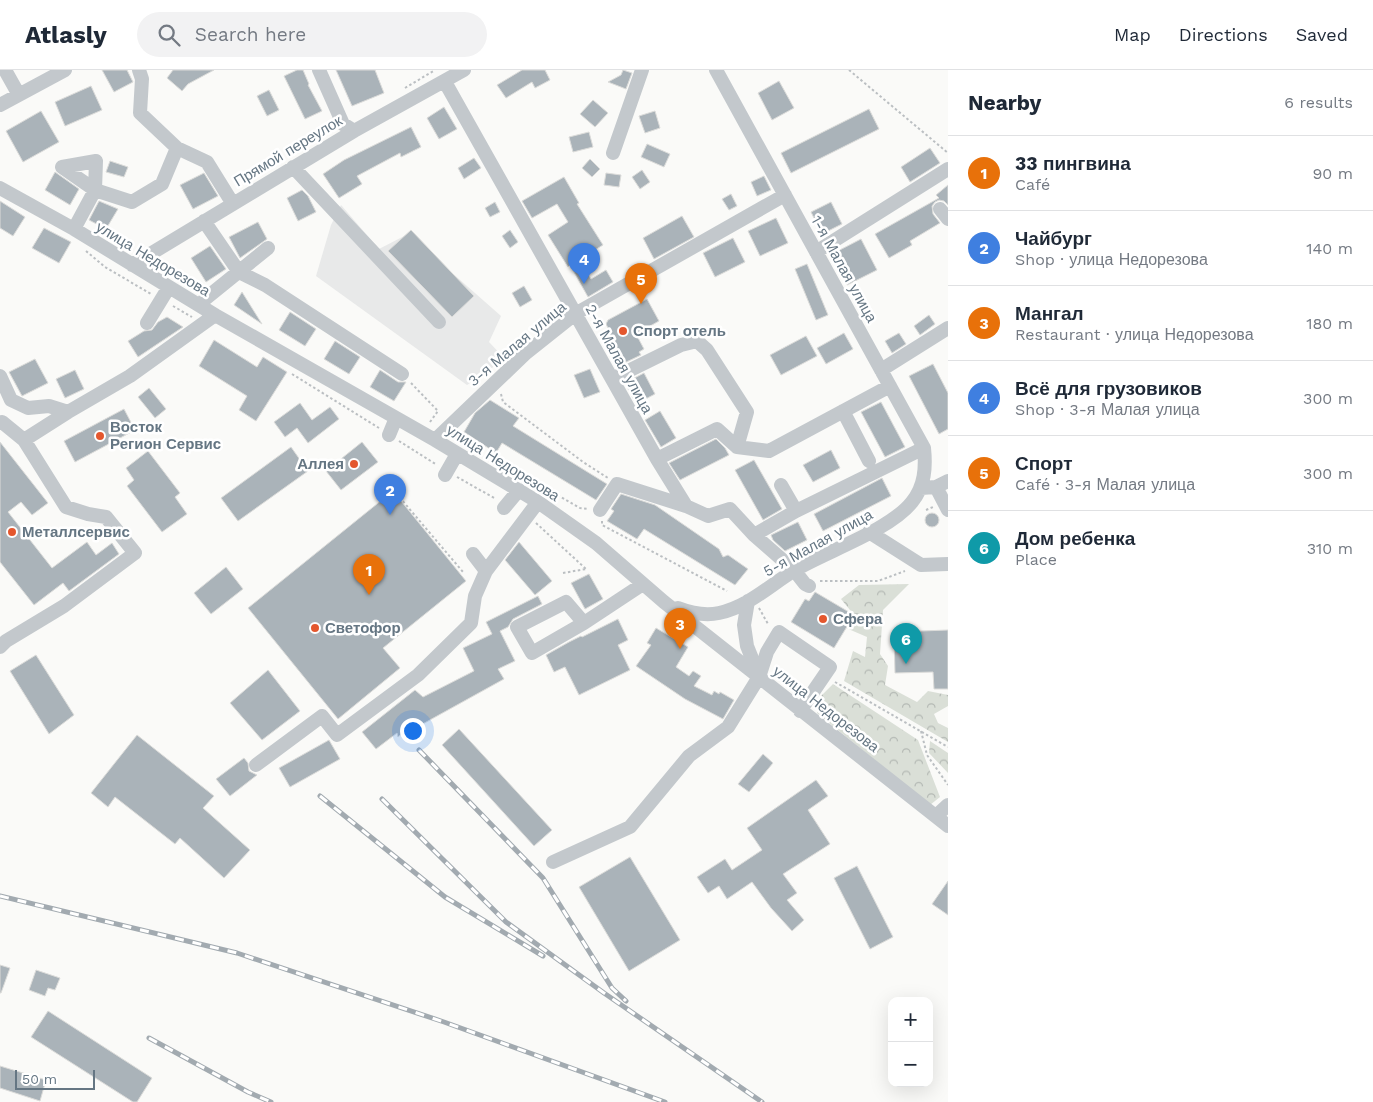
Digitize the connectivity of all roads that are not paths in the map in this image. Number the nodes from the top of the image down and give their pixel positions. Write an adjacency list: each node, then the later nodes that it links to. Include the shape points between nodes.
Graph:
1 (5, 70): 9 (street)
2 (65, 70): 9 (street)
3 (139, 70): 12 (street, via 142,79 140,113)
4 (319, 70): 11 (street, via 343,124)
5 (464, 70): 8 (street, Прямой переулок)
6 (642, 70): 13 (street)
7 (716, 70): 17 (street, 1-я Малая улица)
8 (445, 82): 11 (street, Прямой переулок); 28 (street, 2-я Малая улица)
9 (19, 95): 10 (street)
10 (0, 105)
11 (354, 131): 14 (street, Прямой переулок)
12 (177, 148): 18 (street, via 207,162); 20 (street, via 162,184 132,202 95,190)
13 (613, 153)
14 (293, 167): 18 (street, Прямой переулок); 29 (street)
15 (948, 169): 22 (street)
16 (0, 188): 20 (street, улица Недорезова)
17 (785, 195): 22 (street, 1-я Малая улица); 28 (street, 3-я Малая улица)
18 (232, 204): 19 (street, Прямой переулок)
19 (204, 221): 23 (street, Прямой переулок); 24 (street)
20 (74, 230): 23 (street, улица Недорезова)
21 (268, 248): 24 (street)
22 (816, 252): 32 (street, 1-я Малая улица)
23 (132, 265): 25 (street, улица Недорезова)
24 (239, 272): 26 (street); 33 (street, via 265,285)
25 (169, 287): 27 (street, улица Недорезова); 30 (street)
26 (205, 300)
27 (215, 314): 38 (street, via 130,376); 39 (street, улица Недорезова)
28 (576, 314): 35 (street, 2-я Малая улица); 43 (street, 3-я Малая улица, via 526,353)
29 (439, 322)
30 (147, 323)
31 (948, 328): 32 (street)
32 (881, 370): 36 (street, 1-я Малая улица)
33 (402, 374)
34 (0, 376): 38 (street, via 11,400 28,408 49,406)
35 (612, 379): 44 (street, via 681,345 697,341 707,350 747,412); 47 (street, 2-я Малая улица)
36 (890, 386): 37 (street); 45 (street, 1-я Малая улица)
37 (843, 411): 44 (street, via 770,451); 48 (street)
38 (68, 412): 42 (street)
39 (396, 418): 41 (street); 43 (street, улица Недорезова)
40 (0, 423): 42 (street)
41 (387, 433)
42 (24, 440): 71 (street, via 66,507 106,517 135,553 64,606)
43 (435, 440): 46 (street, улица Недорезова)
44 (737, 448): 47 (street, via 717,429)
45 (924, 448): 52 (street, 1-я Малая улица, via 926,462); 59 (street)
46 (457, 454): 49 (street); 53 (street, улица Недорезова)
47 (657, 459): 56 (street, 2-я Малая улица)
48 (869, 461)
49 (446, 472)
50 (942, 484): 52 (street); 58 (street)
51 (781, 485): 59 (street)
52 (921, 488): 60 (street, 5-я Малая улица, via 912,503 889,522)
53 (519, 490): 54 (street, улица Недорезова); 55 (street)
54 (538, 502): 65 (street); 66 (street, улица Недорезова, via 596,543)
55 (504, 505)
56 (686, 506): 57 (street, via 617,484); 61 (street, via 708,516 730,509)
57 (600, 510)
58 (948, 510)
59 (796, 511): 61 (street)
60 (870, 532): 63 (street, via 920,565); 64 (street, 5-я Малая улица)
61 (754, 535): 64 (street)
62 (473, 554): 65 (street)
63 (948, 564)
64 (794, 570): 67 (street); 69 (street, 5-я Малая улица)
65 (486, 571): 74 (street, via 475,596 471,623 418,676 337,735 322,716)
66 (643, 584): 68 (street, улица Недорезова); 70 (street)
67 (807, 585)
68 (664, 602): 69 (street, 5-я Малая улица, via 694,614 719,613); 72 (street, улица Недорезова)
69 (753, 604): 72 (street, via 744,625 747,646)
70 (584, 623)
71 (0, 647)
72 (759, 677): 73 (street, улица Недорезова); 73 (street, via 767,652 779,632 830,667); 78 (street, via 728,727 688,756 630,827)
73 (800, 711): 76 (street, улица Недорезова)
74 (256, 766)
75 (948, 805): 76 (street)
76 (936, 816): 77 (street, улица Недорезова)
77 (948, 826)
78 (553, 862)

